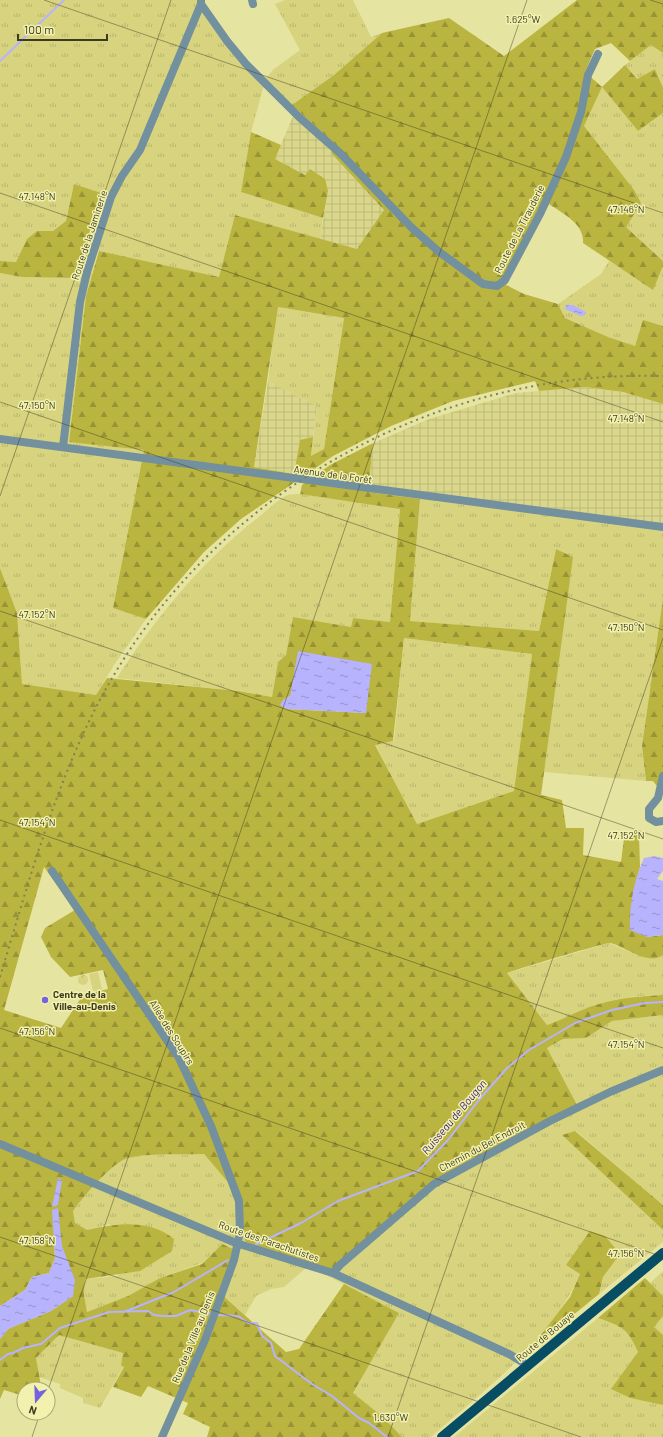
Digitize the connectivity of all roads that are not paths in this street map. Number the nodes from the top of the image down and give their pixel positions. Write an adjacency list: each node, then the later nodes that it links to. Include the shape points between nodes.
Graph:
1 (201, 2): 2 (street, Route de La Tirauderie, via 246,64 298,117 326,140 410,227 483,284 496,286 505,280 540,214 566,156 581,112 588,75); 4 (street, Route de la Jaminerie, via 140,150 111,197 87,272 80,302)
2 (598, 54)
3 (0, 439): 4 (street, Avenue de la Forêt)
4 (63, 447): 5 (street, Avenue de la Forêt)
5 (663, 527)
6 (663, 776): 7 (street)
7 (661, 801): 8 (street, via 649,810 649,818 656,822)
8 (663, 821)
9 (52, 871): 12 (street, Allée des Soupirs, via 179,1058 211,1126 238,1201 241,1219)
10 (663, 1070): 14 (street, Chemin du Bel Endroit, via 550,1121 434,1184)
11 (0, 1144): 12 (street, Route des Parachutistes)
12 (239, 1244): 14 (street, Route des Parachutistes); 16 (street, Rue de la Ville au Denis, via 205,1340)
13 (663, 1253): 15 (main road, Route de Bouaye)
14 (332, 1273): 15 (street, Route des Parachutistes)
15 (528, 1365): 17 (main road, Route de Bouaye)
16 (162, 1437)
17 (442, 1437)

